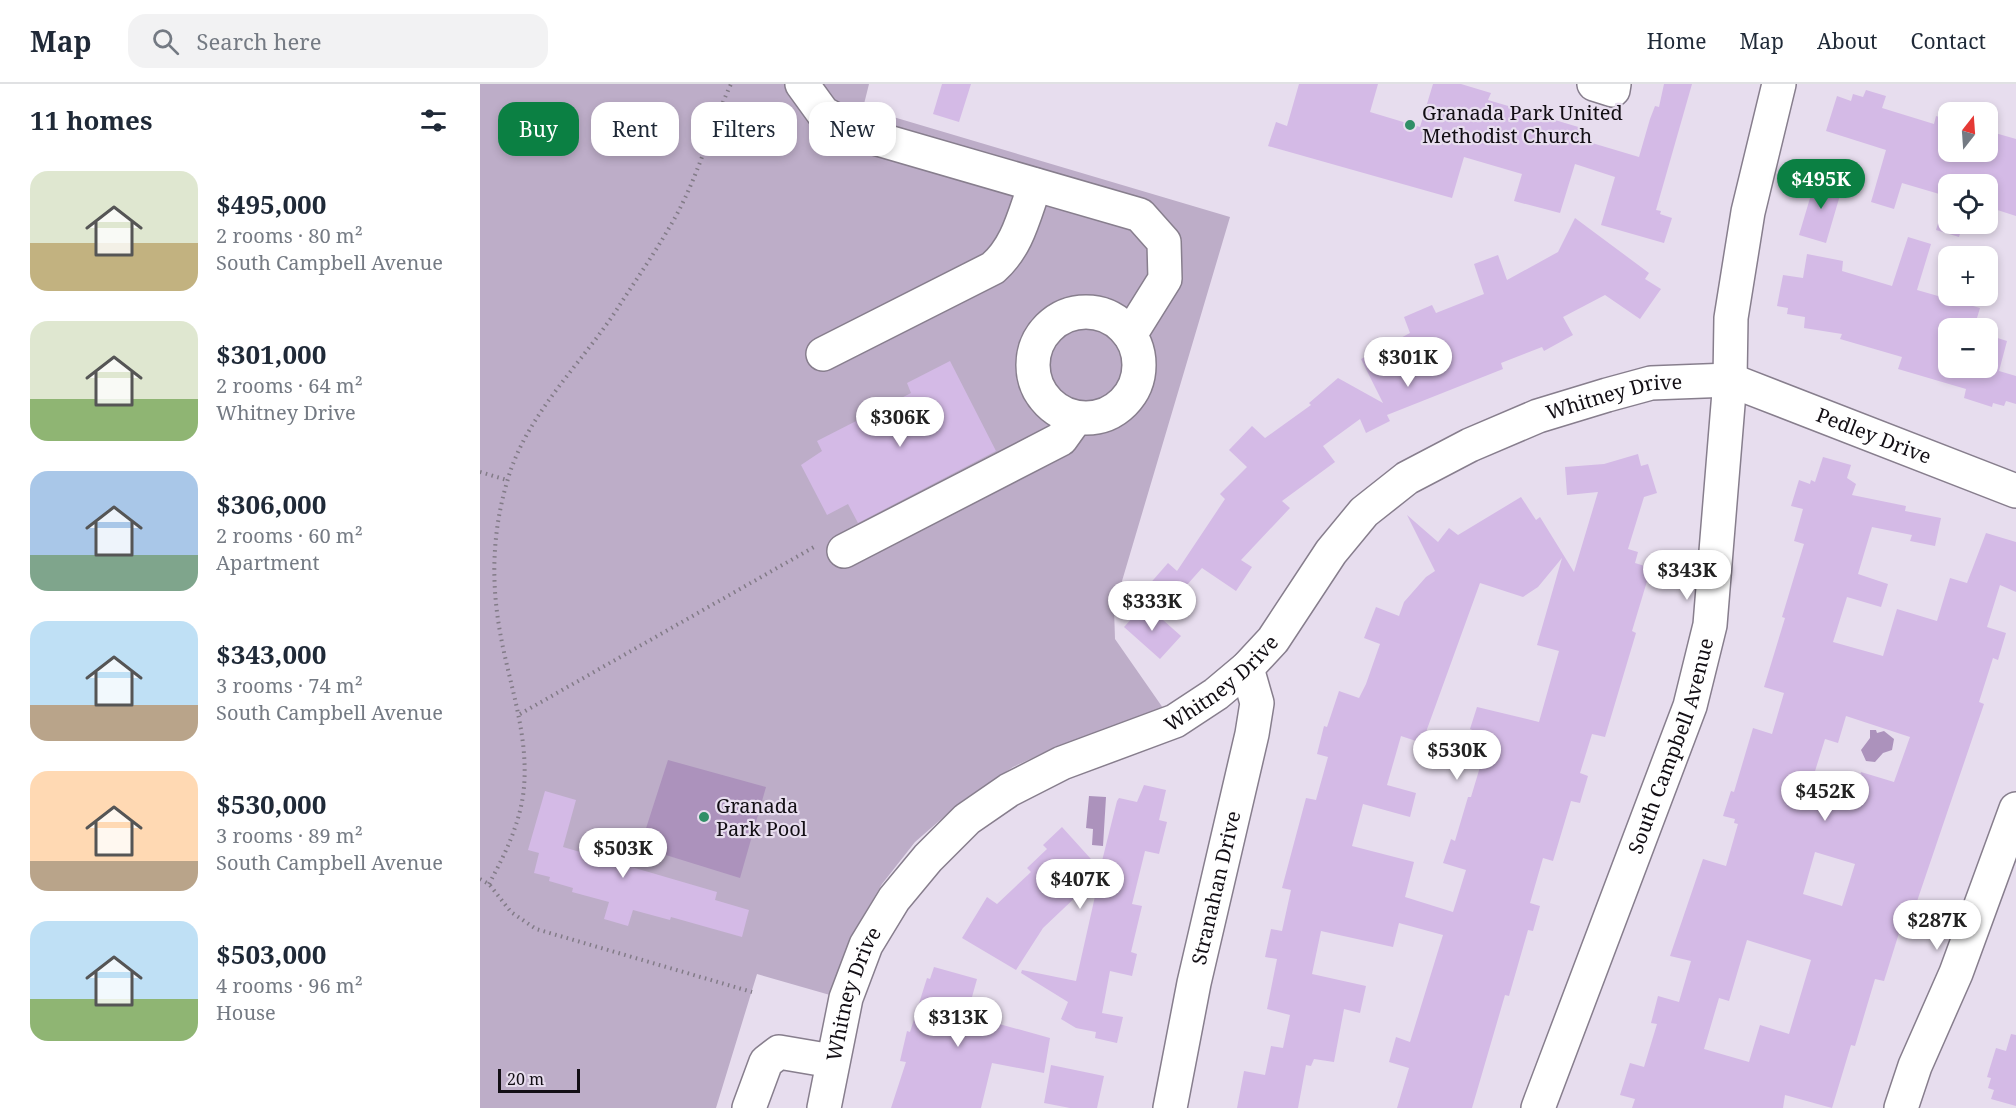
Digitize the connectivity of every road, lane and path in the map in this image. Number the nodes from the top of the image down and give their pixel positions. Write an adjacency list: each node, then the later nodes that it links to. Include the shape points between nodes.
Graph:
1 (730, 84): 12 (path, via 677,214 617,310 541,413 520,447)
2 (802, 84): 6 (street, via 823,113 864,135)
3 (1594, 84): 4 (street, via 1612,90)
4 (1614, 84)
5 (1779, 84): 9 (street, South Campbell Avenue, via 1748,212 1731,318)
6 (1035, 185): 7 (street, via 1140,215 1164,243 1165,279); 8 (street, via 1014,243 993,267)
7 (1130, 335): 10 (street, via 1139,354 1139,375 1131,394 1116,410 1097,417); 10 (street, via 1116,320 1086,312 1056,321 1041,336 1034,355 1034,376 1042,395 1057,409)
8 (823, 354)
9 (1730, 380): 13 (street, Pedley Drive); 15 (street, Whitney Drive, via 1652,384 1607,395 1538,416 1407,478 1364,512 1331,552 1273,640); 25 (street, South Campbell Avenue, via 1710,625 1690,706)
10 (1076, 418): 14 (street, via 1060,439)
11 (480, 472): 12 (path)
12 (507, 480): 16 (path, via 493,571 499,627)
13 (2016, 491)
14 (834, 546): 16 (path)
15 (1247, 668): 21 (street, Whitney Drive, via 1175,721 1062,763 1010,790 967,819 894,899 866,945 846,998); 24 (street, Stranahan Drive, via 1257,704 1252,734 1194,983)
16 (520, 714): 19 (path, via 523,794 519,819)
17 (2016, 809): 26 (street)
18 (480, 879): 19 (path)
19 (489, 884): 20 (path, via 511,912 536,929)
20 (752, 992)
21 (832, 1061): 22 (street, via 778,1052 766,1062); 23 (street, Whitney Drive)
22 (749, 1108)
23 (824, 1108)
24 (1170, 1108)
25 (1538, 1108)
26 (1901, 1108)

